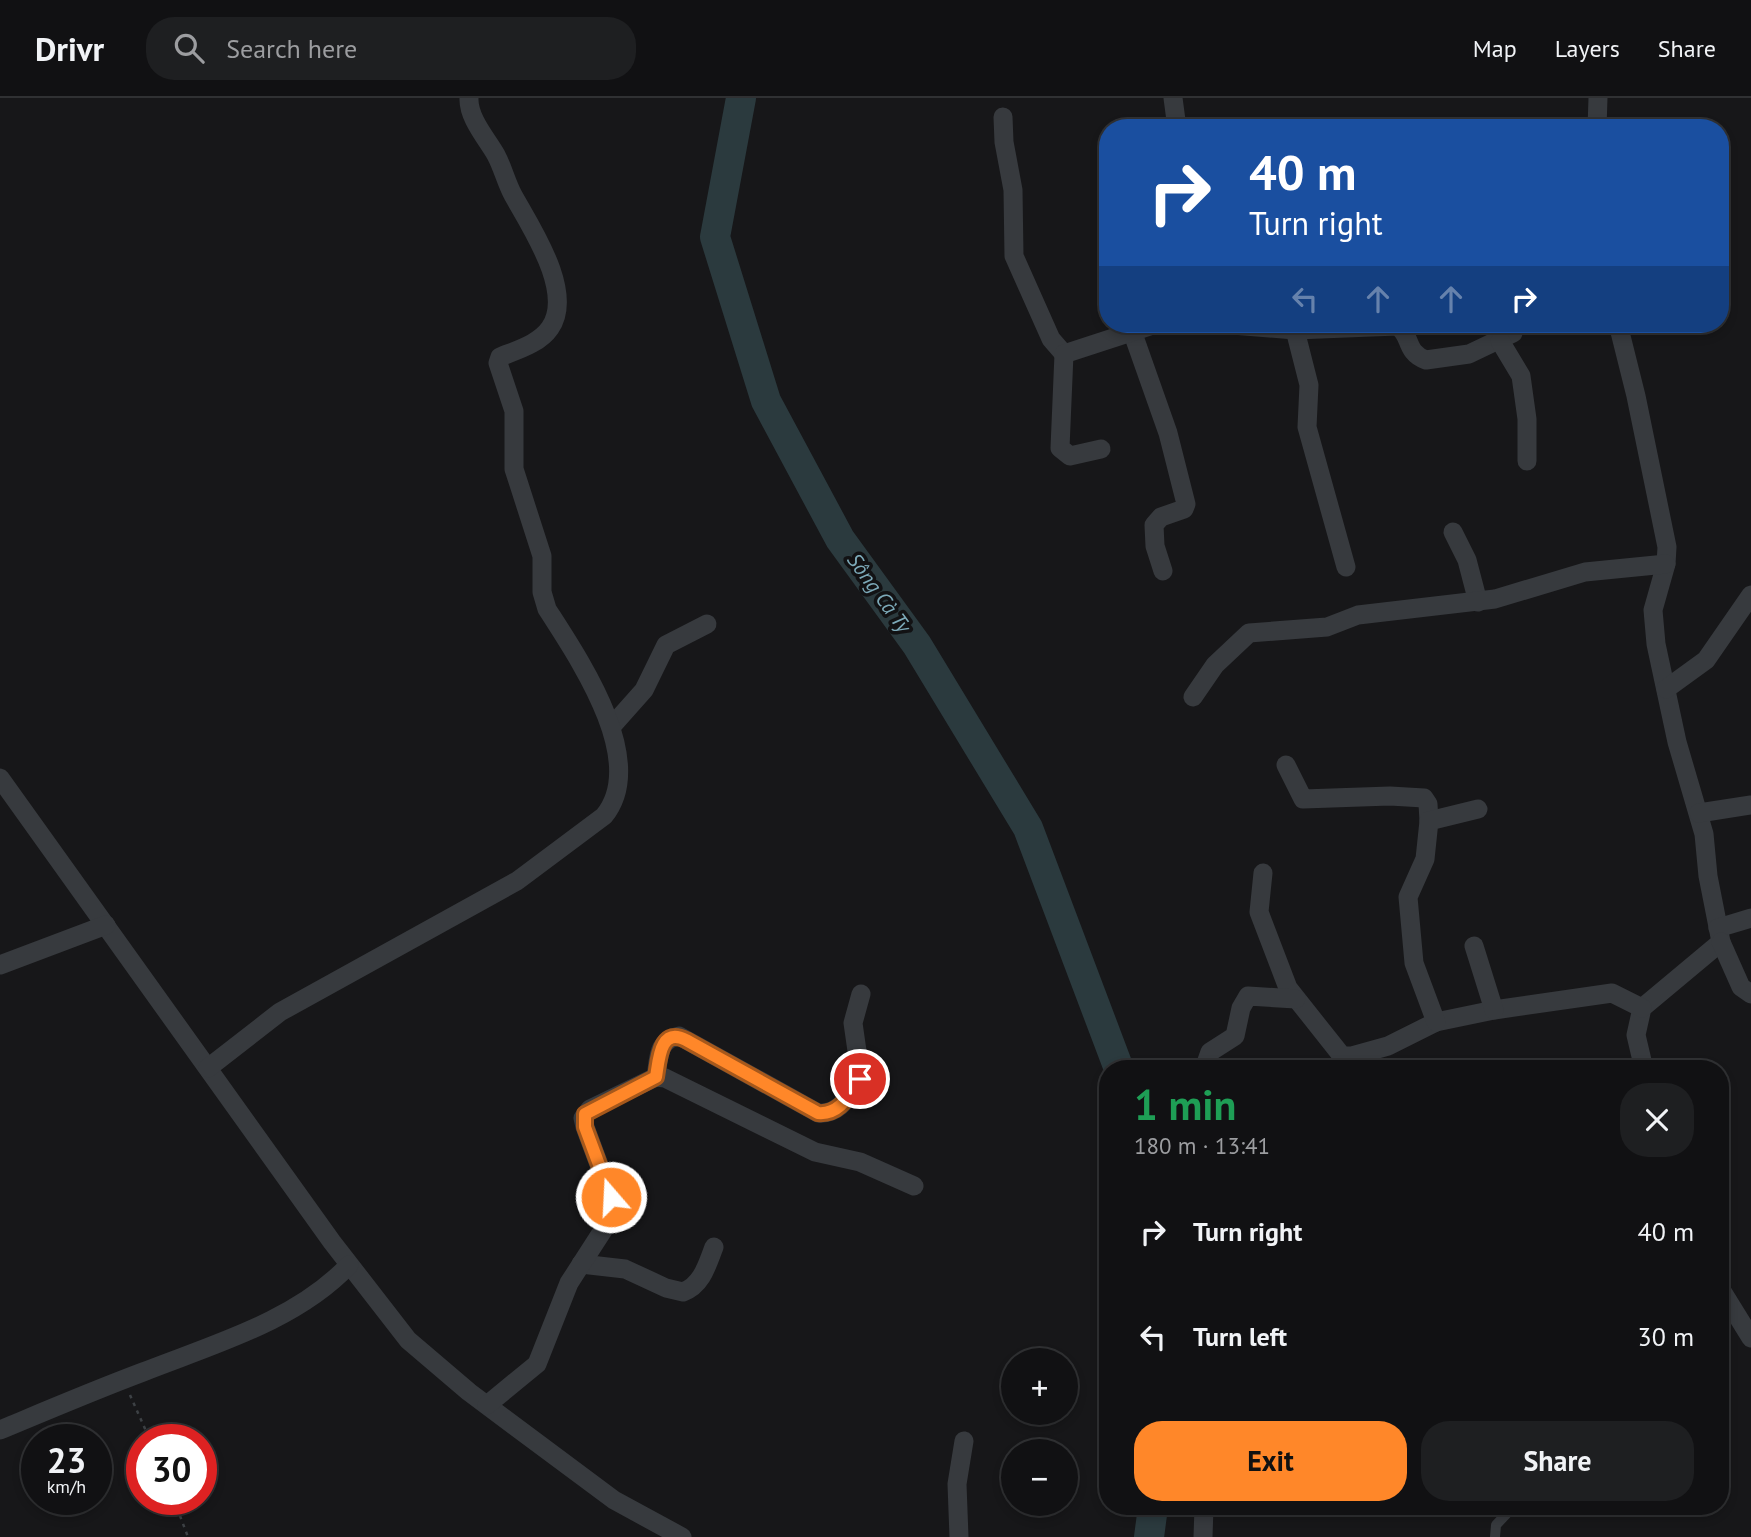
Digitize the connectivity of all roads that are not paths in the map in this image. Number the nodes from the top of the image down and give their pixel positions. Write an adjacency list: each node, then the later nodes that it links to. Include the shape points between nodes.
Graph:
1 (469, 98): 26 (street, via 513,194 540,239 554,285 556,312 550,329 535,342 500,357 498,363 514,411 517,487 542,556 542,592)
2 (1173, 98): 5 (street)
3 (1598, 98): 6 (street)
4 (1003, 117): 14 (street, via 1013,190 1014,256 1051,339)
5 (1176, 119)
6 (1597, 119)
7 (1126, 333): 14 (street)
8 (1133, 333): 20 (street, via 1168,433 1186,504 1154,525)
9 (1296, 333): 19 (street, via 1309,385 1307,427)
10 (1404, 333): 13 (street, via 1410,350 1426,360 1469,354)
11 (1513, 333): 13 (street)
12 (1620, 333): 18 (street, via 1662,517)
13 (1500, 341): 16 (street, via 1521,376)
14 (1064, 354): 15 (street, via 1060,448 1070,456)
15 (1101, 449)
16 (1527, 461)
17 (1453, 532): 22 (street, via 1461,543)
18 (1666, 564): 22 (street, via 1585,572); 24 (street, via 1653,610)
19 (1346, 566)
20 (1163, 571)
21 (1751, 595): 24 (street, via 1706,660)
22 (1478, 602): 25 (street, via 1358,615 1327,627 1249,633 1214,665)
23 (707, 624): 26 (street, via 666,645 644,690)
24 (1666, 689): 31 (street, via 1676,742)
25 (1193, 697)
26 (612, 726): 47 (street, via 618,748 617,792 604,816 517,881 281,1012)
27 (1286, 765): 32 (street, via 1303,799 1424,798)
28 (0, 778): 35 (street)
29 (1751, 806): 31 (street)
30 (1478, 809): 32 (street)
31 (1699, 813): 36 (street)
32 (1429, 821): 44 (street, via 1425,859 1408,897 1414,963)
33 (1263, 873): 41 (street, via 1259,912)
34 (1751, 918): 36 (street)
35 (106, 925): 38 (street); 47 (street)
36 (1719, 935): 40 (street, via 1741,987); 42 (street)
37 (1474, 946): 43 (street)
38 (0, 965)
39 (861, 994): 48 (street, via 853,1023 860,1079 837,1110 828,1114 818,1113 679,1036 661,1046)
40 (1751, 994)
41 (1296, 999): 44 (street, via 1347,1057 1388,1046); 45 (street, via 1248,996 1235,1036 1210,1052)
42 (1642, 1008): 43 (street, via 1612,993); 46 (street, via 1636,1035)
43 (1494, 1010): 44 (street)
44 (1436, 1022)
45 (1207, 1060)
46 (1642, 1060)
47 (208, 1068): 52 (street)
48 (656, 1077): 49 (street, via 816,1153 860,1163); 51 (street, via 585,1114 585,1127 606,1178 612,1210)
49 (914, 1186)
50 (714, 1247): 51 (street, via 704,1274 682,1292 625,1269)
51 (581, 1264): 55 (street, via 559,1304 537,1364)
52 (349, 1265): 55 (street, via 408,1340); 56 (street, via 288,1312)
53 (1729, 1303): 54 (street)
54 (1751, 1338)
55 (487, 1405): 60 (street, via 614,1500)
56 (0, 1430)
57 (964, 1441): 61 (street, via 957,1485)
58 (1204, 1515): 62 (street)
59 (1505, 1515): 63 (lane, via 1496,1525)
60 (682, 1537)
61 (959, 1537)
62 (1203, 1537)
63 (1495, 1537)

